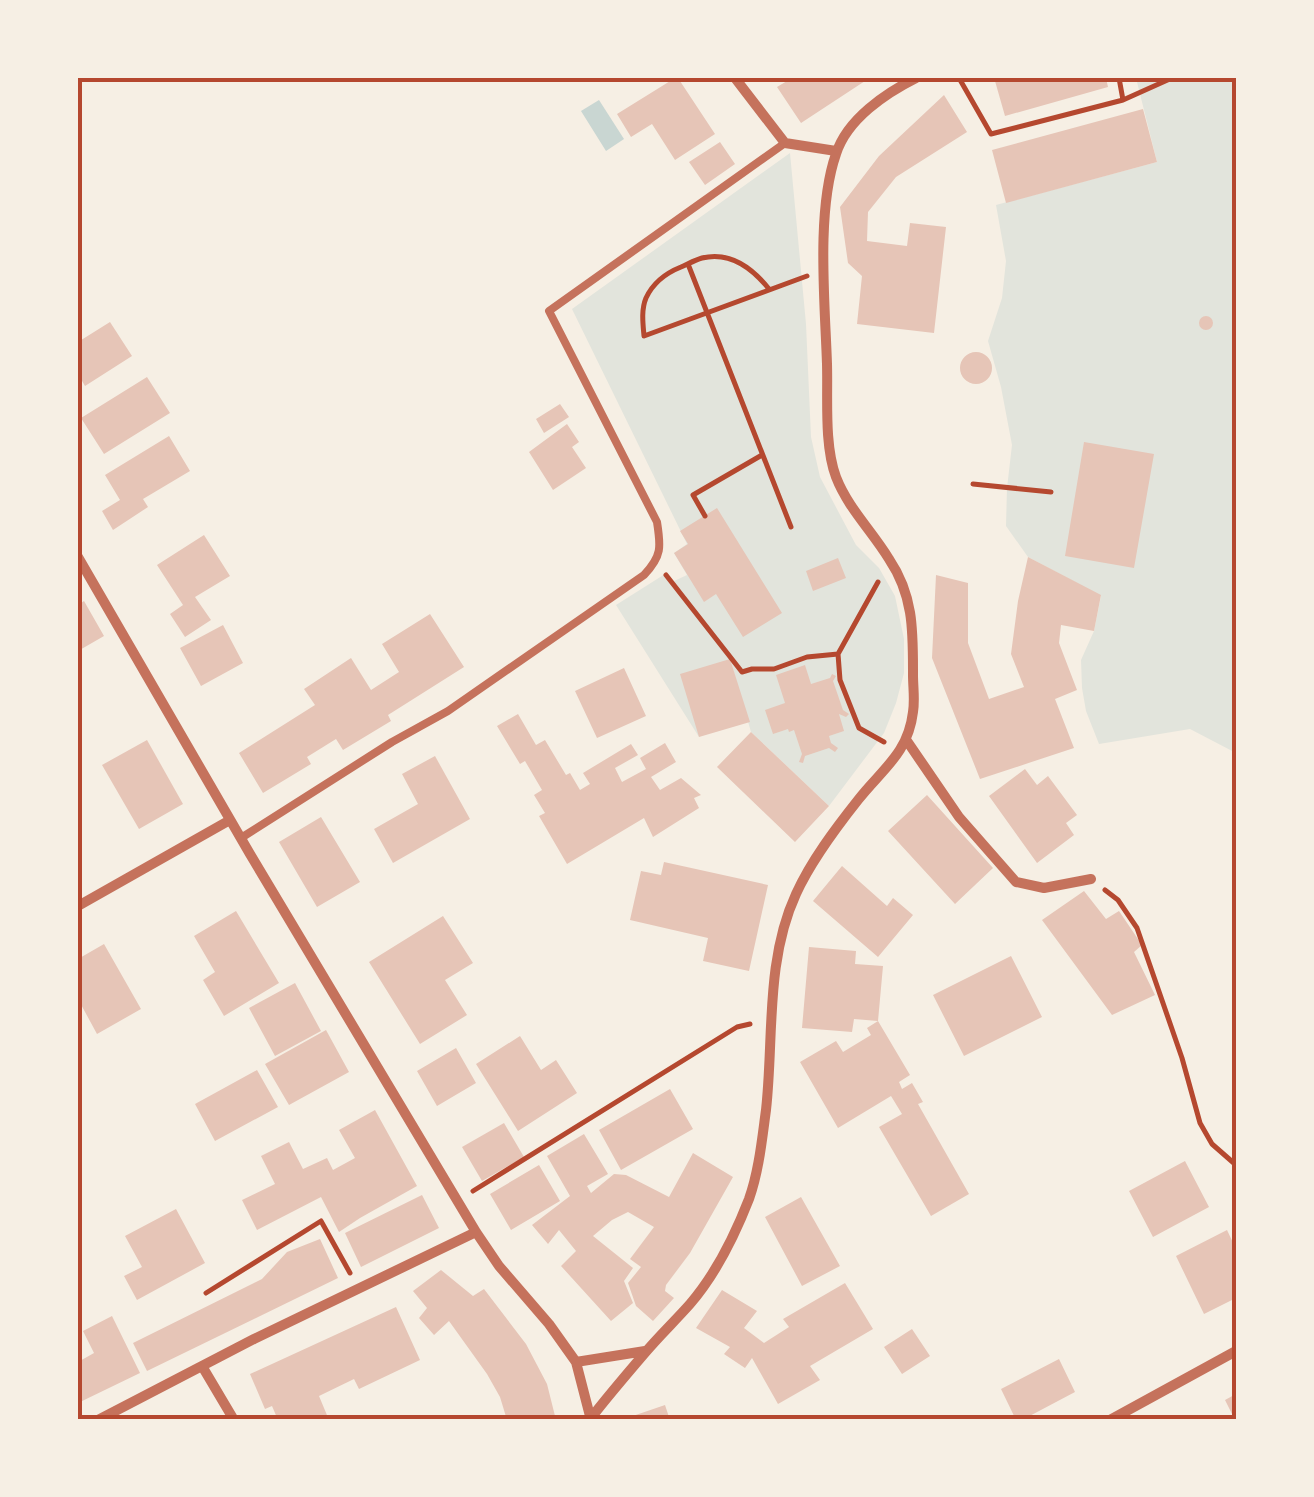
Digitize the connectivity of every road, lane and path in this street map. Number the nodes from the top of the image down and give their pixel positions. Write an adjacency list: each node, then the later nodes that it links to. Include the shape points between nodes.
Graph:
1 (735, 78): 7 (street)
2 (916, 78): 8 (street, via 883,96)
3 (959, 78): 6 (path, via 991,134)
4 (1119, 78): 6 (path)
5 (1172, 78): 6 (path)
6 (1123, 100)
7 (785, 143): 8 (street); 19 (lane, via 549,311 657,522)
8 (836, 151): 10 (street, via 826,199)
9 (688, 264): 11 (path, via 722,257 740,262); 12 (path); 12 (path, via 657,282 646,298 644,336)
10 (824, 272): 11 (path); 23 (street, via 835,474 891,560 914,632)
11 (769, 289): 12 (path)
12 (707, 312): 13 (path)
13 (762, 455): 16 (path, via 693,495); 17 (path)
14 (973, 484): 15 (path)
15 (1051, 492)
16 (705, 516)
17 (790, 527)
18 (78, 557): 24 (street)
19 (656, 562): 21 (path, via 742,672); 25 (lane, via 480,690)
20 (876, 584): 21 (path)
21 (838, 654): 22 (path, via 840,680 859,728)
22 (869, 735)
23 (907, 741): 26 (street, via 959,817 1016,882 1044,888); 28 (street, via 795,895 780,944)
24 (230, 820): 25 (street); 27 (street)
25 (241, 838): 30 (street)
26 (1091, 879): 29 (path, via 1118,900 1137,928 1200,1124)
27 (78, 906)
28 (770, 1020): 30 (path, via 738,1026); 34 (street, via 766,1109 750,1196 692,1302)
29 (1236, 1166)
30 (458, 1200): 31 (street)
31 (476, 1232): 32 (street); 36 (street)
32 (358, 1289): 33 (path, via 322,1221); 37 (street)
33 (206, 1293)
34 (646, 1351): 36 (street); 38 (street)
35 (1236, 1351): 41 (street)
36 (576, 1362): 38 (street)
37 (202, 1366): 39 (street); 40 (street)
38 (591, 1419)
39 (98, 1420)
40 (234, 1420)
41 (1110, 1420)

